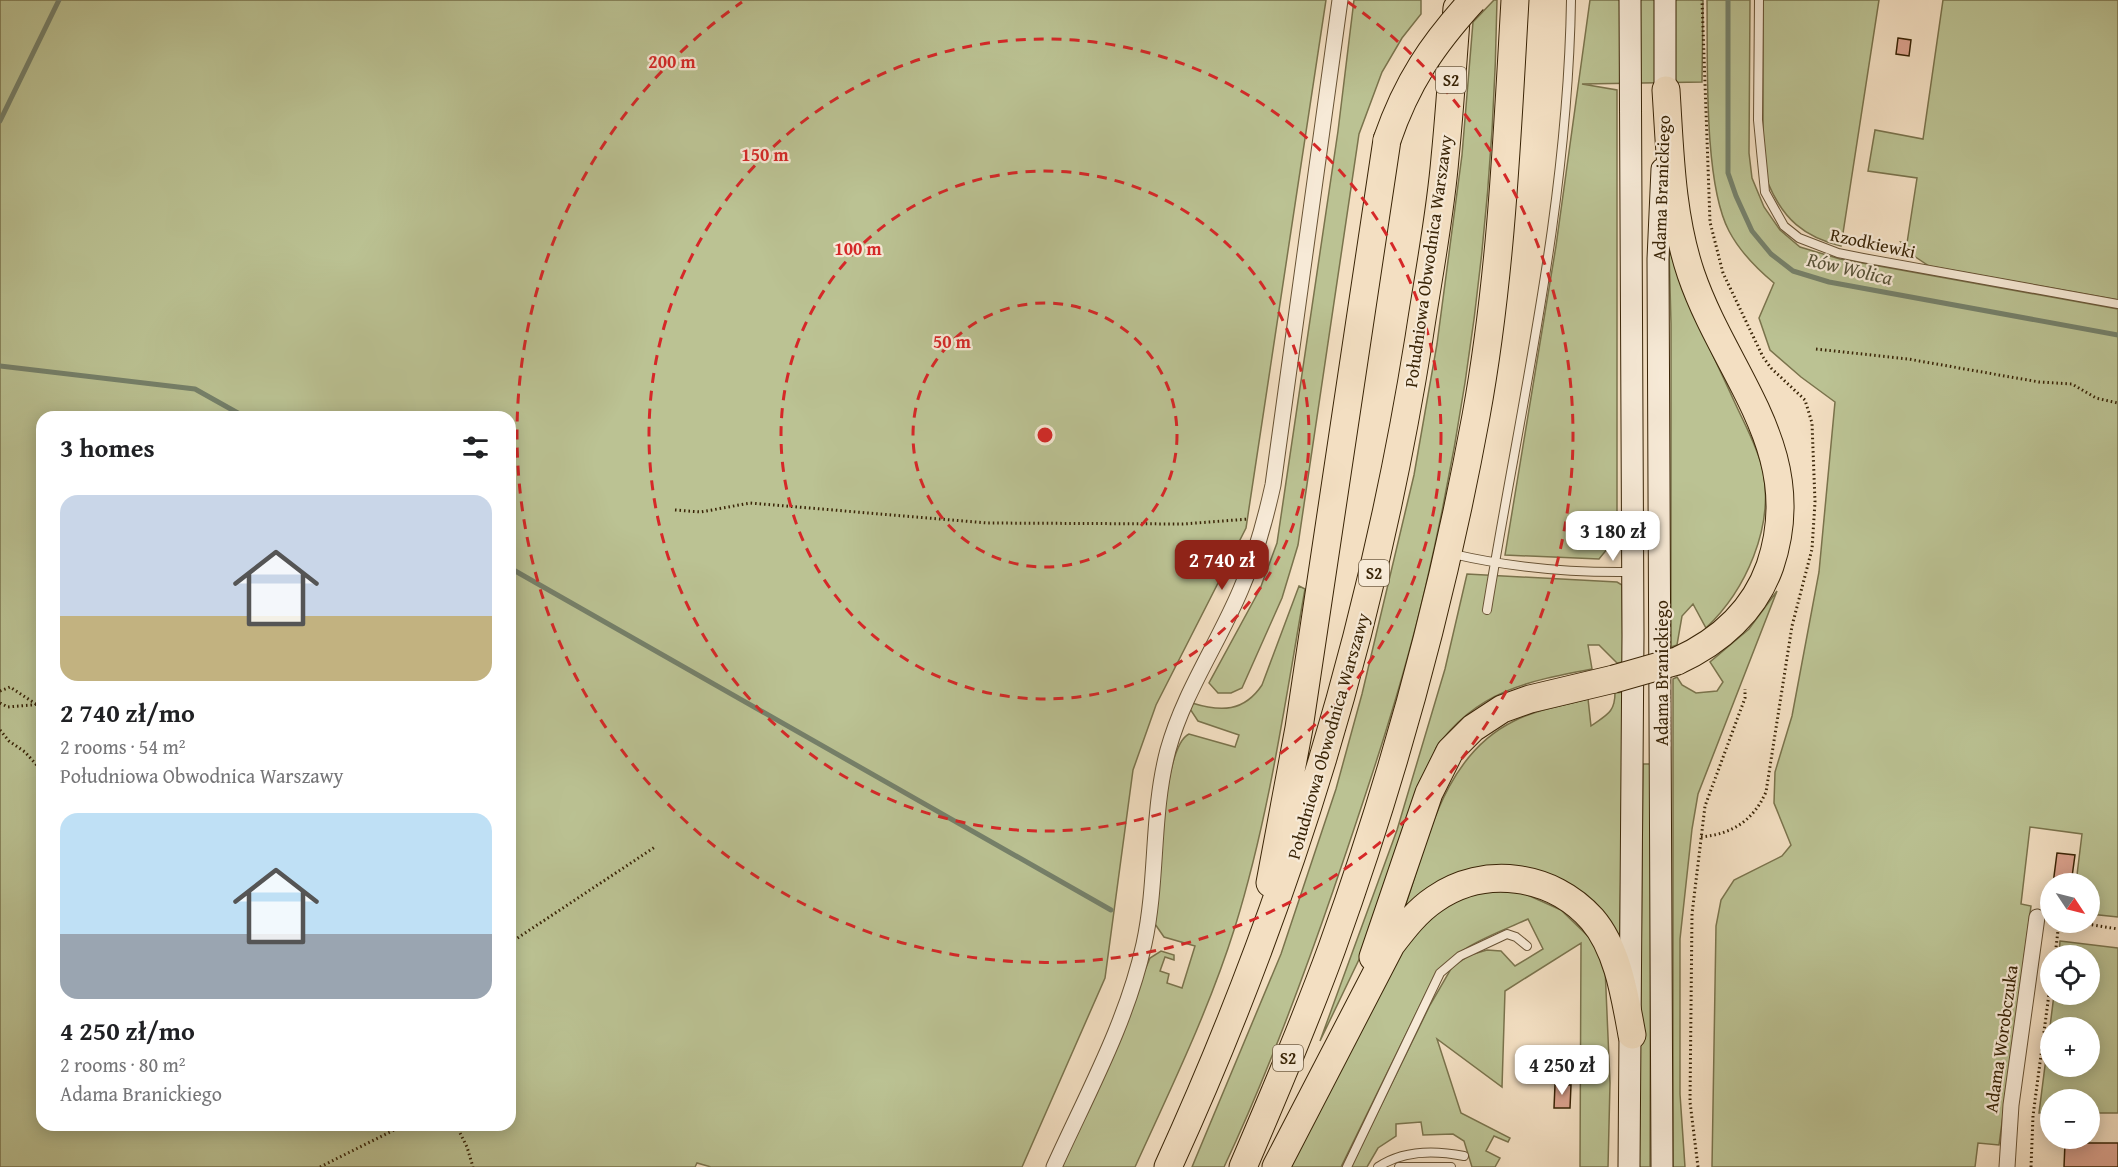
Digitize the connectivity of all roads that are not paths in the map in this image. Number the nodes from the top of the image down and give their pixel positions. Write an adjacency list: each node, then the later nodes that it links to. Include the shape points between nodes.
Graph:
1 (1340, 0): 21 (street, via 1266,519 1241,590 1196,677 1168,751 1159,797 1152,897 1136,977)
2 (1457, 0): 17 (highway, Południowa Obwodnica Warszawy / S2, via 1445,161 1384,531 1336,723)
3 (1473, 0): 17 (highway, bridge, via 1424,60 1398,108 1388,140 1299,728)
4 (1515, 0): 11 (highway, S2, via 1505,171 1490,322)
5 (1571, 0): 12 (lane, via 1570,61 1552,245)
6 (1630, 0): 13 (main road, Adama Branickiego)
7 (1665, 0): 9 (main road, Adama Branickiego)
8 (1759, 0): 10 (lane, Rzodkiewki, via 1758,120 1765,192 1784,226 1799,238 1854,257)
9 (1666, 90): 18 (highway, bridge, via 1684,250 1701,300 1773,451 1781,484 1782,515 1769,569 1751,604 1701,650 1677,661 1502,709 1473,728 1450,752 1429,793); 30 (main road, Adama Branickiego, via 1658,259)
10 (2118, 304)
11 (1448, 553): 12 (lane); 23 (highway, S2, via 1415,680 1357,872 1311,1003)
12 (1494, 564): 13 (lane, via 1566,572); 14 (lane)
13 (1633, 572): 19 (main road, Adama Branickiego)
14 (1487, 610)
15 (2037, 917): 31 (street, Adama Worobczuka, via 2011,1105)
16 (1527, 946): 25 (lane, via 1507,934 1472,949 1440,973)
17 (1252, 973): 22 (highway, Południowa Obwodnica Warszawy / S2)
18 (1347, 1028): 19 (highway, via 1392,945 1412,918 1436,898 1494,876 1553,889 1593,921 1618,973); 24 (highway)
19 (1632, 1035): 29 (main road, Adama Branickiego)
20 (1464, 1156): 26 (lane, via 1445,1152 1401,1154)
21 (1054, 1167)
22 (1168, 1167)
23 (1243, 1167)
24 (1276, 1167)
25 (1347, 1167)
26 (1377, 1167)
27 (1399, 1167): 28 (lane)
28 (1451, 1167)
29 (1629, 1167)
30 (1662, 1167)
31 (2007, 1167)

